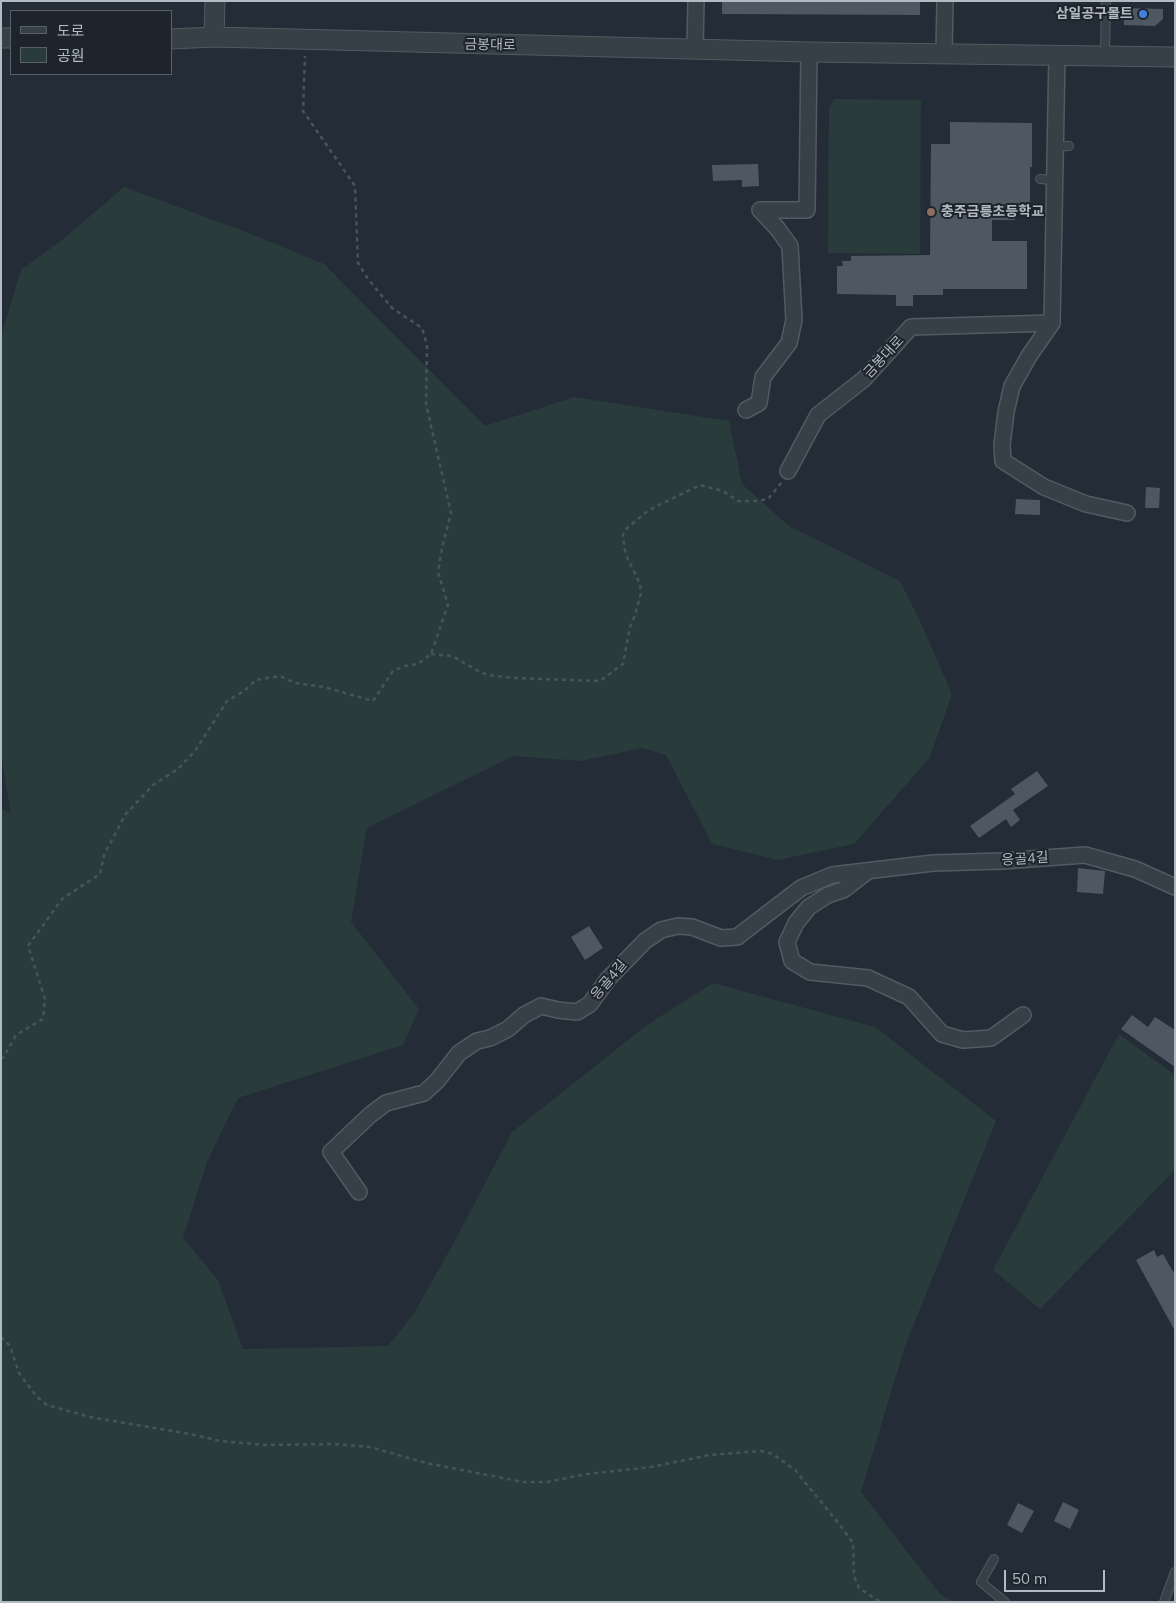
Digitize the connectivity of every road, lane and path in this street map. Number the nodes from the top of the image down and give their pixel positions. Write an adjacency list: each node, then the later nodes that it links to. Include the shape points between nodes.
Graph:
1 (215, 1): 6 (street)
2 (696, 1): 8 (street)
3 (945, 1): 10 (street)
4 (1106, 1): 12 (lane)
5 (172, 38): 6 (street, 금봉대로)
6 (214, 38): 7 (street, 금봉대로)
7 (306, 41): 8 (street, 금봉대로); 20 (path, via 303,111 356,186 358,263 392,308 422,328 428,345 426,404 451,513 438,572 448,605)
8 (695, 49): 9 (street, 금봉대로)
9 (808, 52): 10 (street, 금봉대로); 17 (street, via 806,210 760,210 790,246 794,320 789,343 763,377 759,403)
10 (944, 53): 11 (street, 금봉대로)
11 (1057, 55): 12 (street, 금봉대로); 15 (street)
12 (1105, 55): 13 (street, 금봉대로)
13 (1172, 57)
14 (1070, 146): 15 (lane)
15 (1054, 147): 16 (street, via 1047,180)
16 (1052, 323): 18 (street, 금봉대로, via 911,326 864,379 818,415); 19 (street, via 1012,386 1002,445 1003,461 1044,487 1086,504)
17 (746, 410)
18 (788, 471): 20 (path, via 768,499 738,501 723,491 700,485 649,510 627,528 623,534 626,555 641,593 623,664 600,681 488,675 452,656)
19 (1126, 513)
20 (431, 654): 24 (path, via 418,664 393,671 373,701 324,687 295,683 280,676 256,680 227,701 195,751 178,769 153,785 125,815 104,855 100,874 62,900 28,946 45,999 43,1019 16,1035)
21 (869, 870): 22 (street, 응골4길, via 933,863 1085,855 1135,869); 23 (street, via 843,890 809,907 787,942 792,960 810,972 868,978 909,997 942,1034 963,1040 990,1038); 25 (street, 응골4길, via 832,875 801,888 737,937 721,938 692,927 661,930 644,941 608,978 590,1004 577,1012 541,1006 508,1029 477,1041 460,1053 424,1093 386,1103 354,1128 331,1152)
22 (1175, 887)
23 (1023, 1015)
24 (1, 1059)
25 (359, 1192)
26 (1, 1337): 29 (path, via 10,1346 19,1373 47,1405 90,1417 220,1441 370,1448 523,1482 547,1482 651,1467 710,1455 761,1451 774,1454 795,1470 853,1543 854,1576 859,1588)
27 (994, 1559): 30 (lane, via 981,1582)
28 (1175, 1572): 31 (lane)
29 (880, 1602)
30 (1005, 1602)
31 (1164, 1602)

